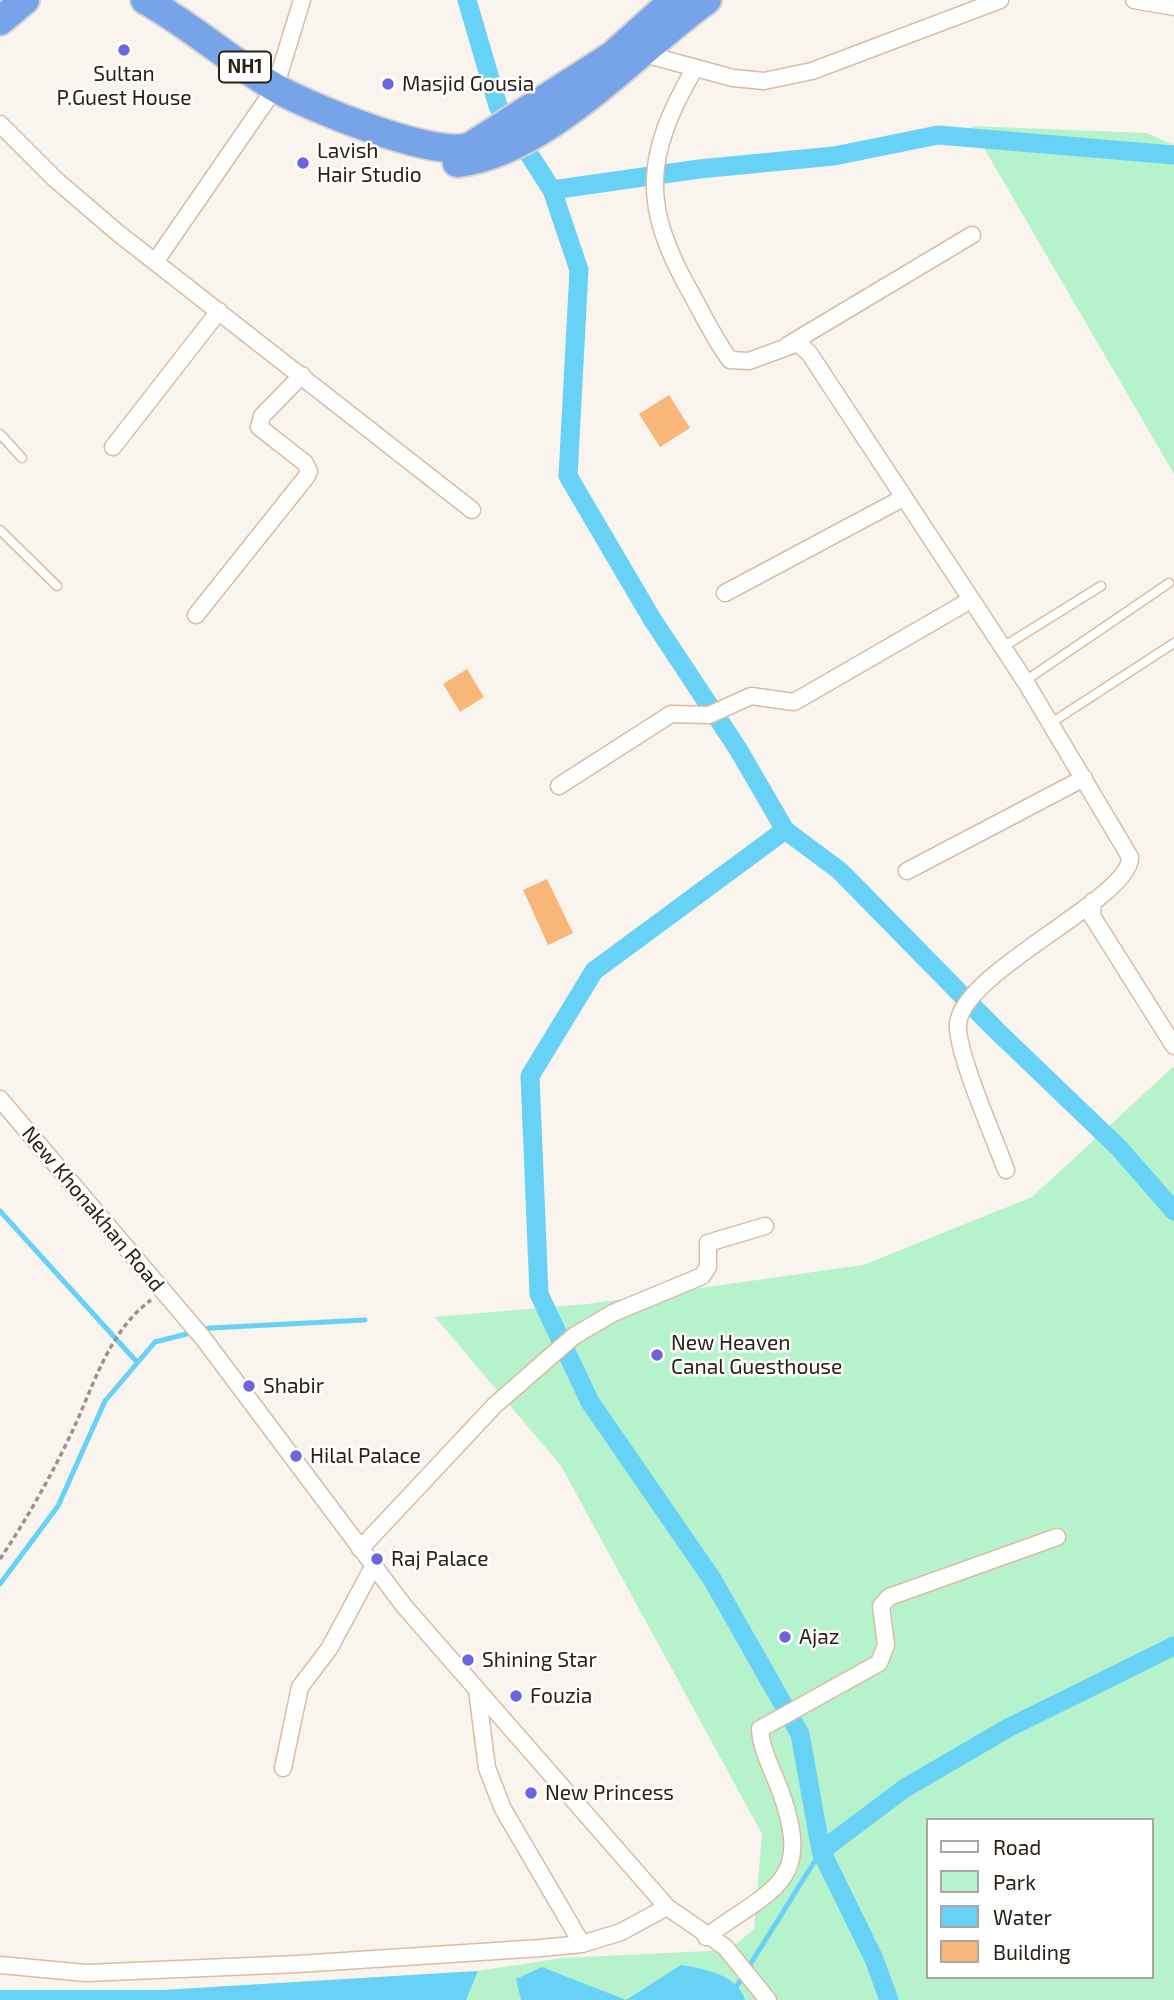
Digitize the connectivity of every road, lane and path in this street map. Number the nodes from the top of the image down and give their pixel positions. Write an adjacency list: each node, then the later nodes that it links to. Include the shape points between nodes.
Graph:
1 (25, 0): 9 (highway)
2 (302, 0): 12 (street)
3 (674, 0): 10 (highway, NH1)
4 (707, 0): 10 (highway, NH1)
5 (1000, 0): 11 (street, via 812,71 764,81)
6 (1134, 0): 8 (street)
7 (151, 2): 12 (highway, NH1)
8 (1174, 7)
9 (0, 21)
10 (625, 57): 11 (street); 12 (highway, NH1, via 535,133 454,164 425,159 374,139 351,122)
11 (695, 68): 17 (street, via 675,103 657,154 659,225 669,255 730,360 749,361)
12 (275, 88): 15 (street)
13 (0, 124): 15 (street, via 55,179)
14 (972, 235): 17 (street)
15 (155, 262): 16 (street)
16 (219, 311): 18 (street); 20 (street)
17 (788, 345): 22 (street, via 798,343 809,352)
18 (302, 375): 23 (street); 30 (street, via 262,416 259,427 305,463 307,476)
19 (0, 434): 21 (lane)
20 (113, 447)
21 (22, 458)
22 (903, 498): 28 (street); 29 (street)
23 (472, 510)
24 (0, 530): 26 (lane)
25 (1169, 583): 33 (lane)
26 (57, 586)
27 (1101, 586): 32 (lane)
28 (725, 593)
29 (970, 601): 32 (street); 36 (street, via 794,702 751,696 709,715 671,713)
30 (196, 615)
31 (1174, 643): 34 (lane)
32 (1002, 647): 33 (street)
33 (1025, 681): 34 (street)
34 (1051, 723): 35 (street)
35 (1084, 778): 37 (street); 38 (street, via 1129,857 1126,869)
36 (559, 786)
37 (908, 872)
38 (1093, 901): 39 (street, via 1091,916); 41 (street, via 970,996 960,1016 961,1046)
39 (1174, 1046)
40 (0, 1099): 45 (street, New Khonakhan Road, via 203,1338)
41 (1006, 1170)
42 (765, 1226): 45 (street, via 708,1243 708,1267 702,1276 613,1313 574,1336 495,1405)
43 (135, 1312): 46 (path, via 104,1356 72,1432)
44 (1057, 1537): 51 (street, via 889,1597 881,1606 886,1645 883,1659 760,1729 790,1818 792,1862 775,1887)
45 (360, 1549): 47 (street, New Khonakhan Road)
46 (0, 1559)
47 (373, 1567): 48 (street, New Khonakhan Road); 49 (street, via 329,1649 300,1687)
48 (477, 1690): 50 (street, New Khonakhan Road); 52 (street, via 487,1768 503,1809)
49 (283, 1768)
50 (667, 1908): 51 (street, New Khonakhan Road); 52 (street, via 621,1932)
51 (706, 1937): 54 (street, New Khonakhan Road, via 725,1947)
52 (582, 1944): 53 (street, via 86,1973)
53 (0, 1965)
54 (768, 2000)

